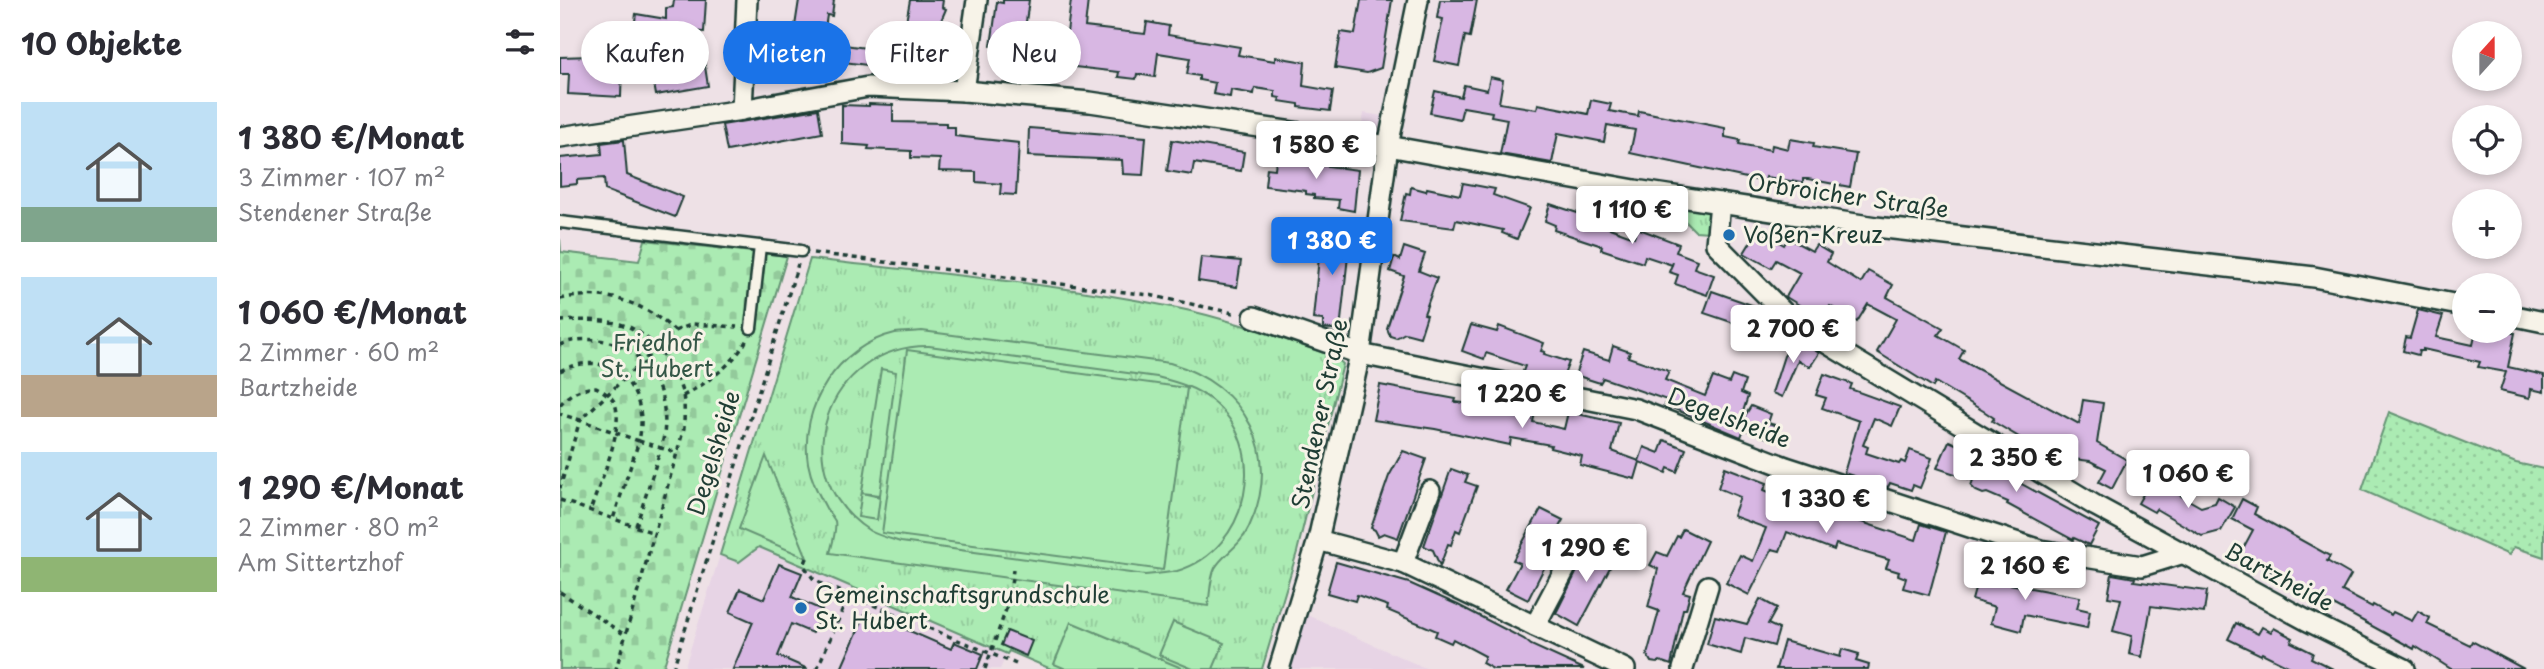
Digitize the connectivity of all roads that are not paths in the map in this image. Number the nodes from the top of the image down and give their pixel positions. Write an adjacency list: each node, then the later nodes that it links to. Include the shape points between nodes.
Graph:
1 (747, 0): 5 (street)
2 (977, 0): 4 (street)
3 (1418, 0): 7 (street, Stendener Straße)
4 (964, 91): 5 (street, Orbroicher Straße, via 868,87); 7 (street, Orbroicher Straße, via 1090,102)
5 (742, 110): 6 (street, Orbroicher Straße)
6 (560, 137)
7 (1388, 146): 8 (street, Orbroicher Straße); 17 (street, Stendener Straße)
8 (1720, 203): 12 (street, Orbroicher Straße, via 1876,227 2314,276); 20 (street, Bartzheide, via 1716,244 1795,324 2096,506)
9 (560, 222): 10 (lane)
10 (760, 246): 11 (lane); 16 (lane)
11 (801, 251)
12 (2452, 304)
13 (1254, 317): 17 (street, Degelsheide)
14 (2522, 317): 15 (street)
15 (2544, 322)
16 (751, 328)
17 (1360, 354): 19 (street, Stendener Straße); 20 (street, Degelsheide, via 1636,409 1786,467 2040,550 2142,566)
18 (1430, 491): 22 (street)
19 (1318, 540): 22 (street); 25 (street, Stendener Straße)
20 (2184, 553): 28 (street, Bartzheide)
21 (1572, 556): 24 (street)
22 (1403, 563): 24 (street)
23 (1708, 586): 27 (street)
24 (1535, 626): 26 (street)
25 (1279, 669)
26 (1625, 669)
27 (1683, 669)
28 (2405, 669)

